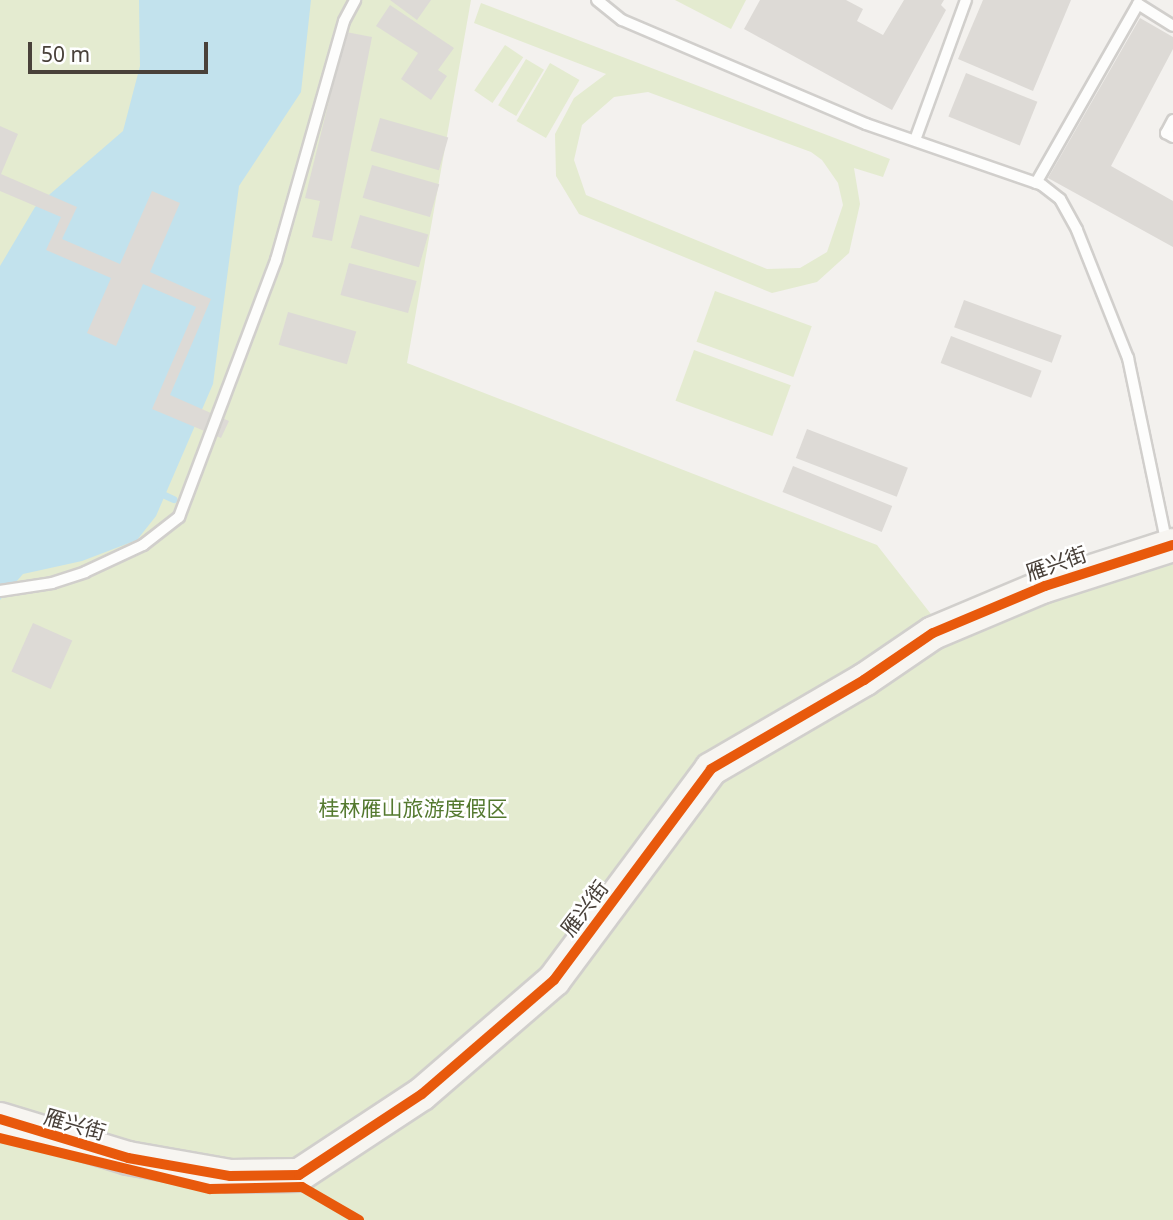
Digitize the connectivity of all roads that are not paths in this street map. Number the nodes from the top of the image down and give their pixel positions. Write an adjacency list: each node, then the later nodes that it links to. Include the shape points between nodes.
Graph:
1 (355, 0): 11 (lane, via 344,21 276,260 179,517 143,545 85,572 52,583)
2 (597, 0): 8 (lane, via 622,20 866,124)
3 (966, 0): 8 (lane)
4 (1135, 2): 5 (lane); 9 (lane)
5 (1173, 26)
6 (1173, 120): 7 (lane, via 1166,134)
7 (1173, 137)
8 (915, 140): 9 (lane)
9 (1036, 183): 10 (lane, via 1060,199 1077,230 1128,358)
10 (1170, 547): 12 (street, 雁兴街, via 1045,586 933,633 864,680 710,769 554,980 422,1094 299,1175 230,1176 128,1158)
11 (0, 591)
12 (0, 1119)

